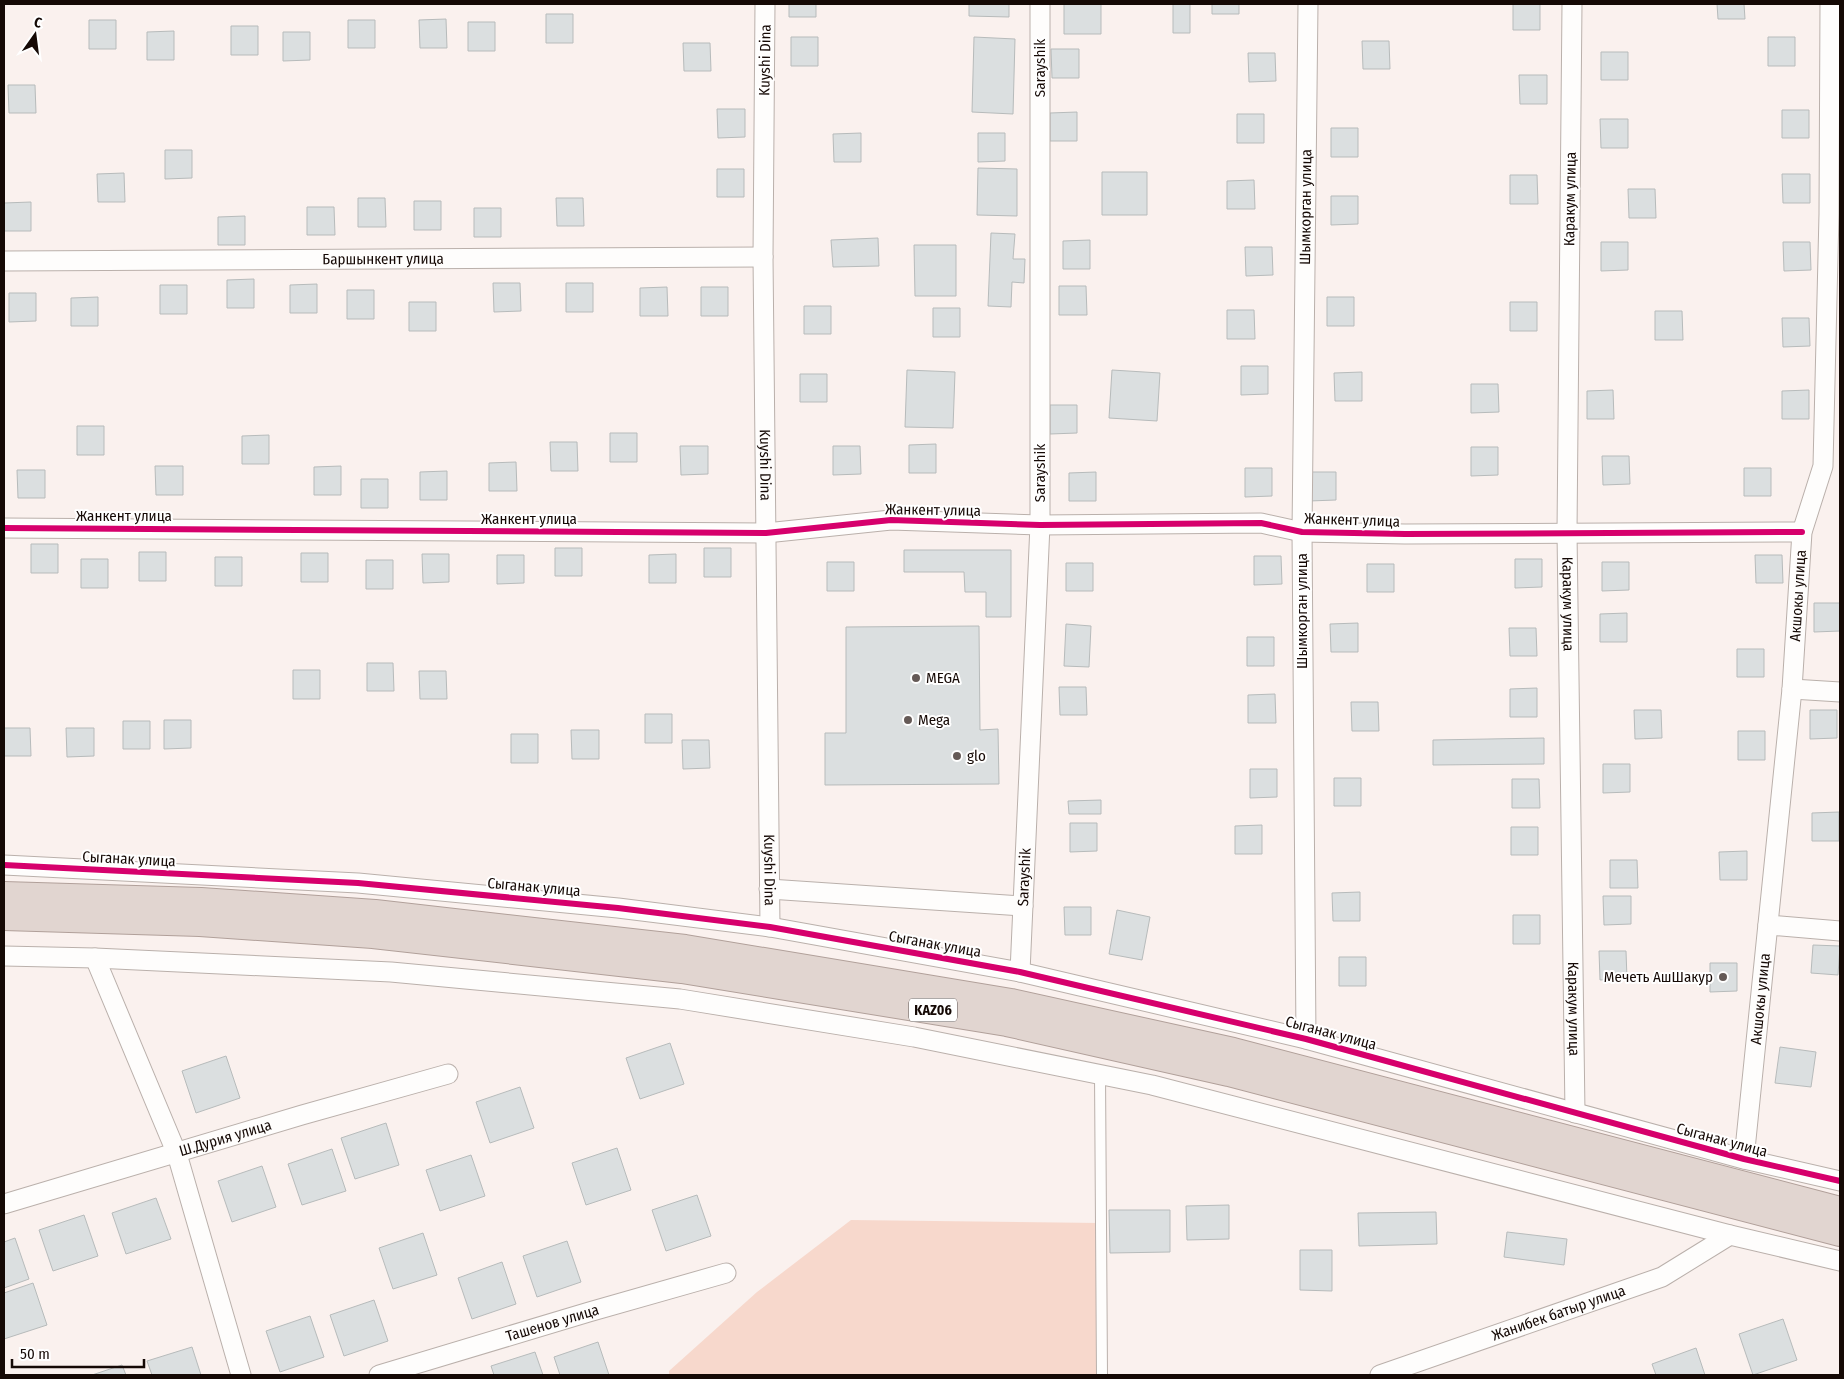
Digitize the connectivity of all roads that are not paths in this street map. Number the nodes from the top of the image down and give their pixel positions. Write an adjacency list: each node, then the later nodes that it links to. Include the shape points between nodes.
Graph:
1 (765, 4): 7 (street, Kuyshi Dina)
2 (1040, 4): 10 (street, Sarayshik)
3 (1308, 4): 12 (street, Шымкорган улица)
4 (1572, 4): 13 (street, Каракум улица)
5 (1830, 4): 6 (street, Акшокы улица)
6 (1835, 215): 9 (street, Акшокы улица)
7 (763, 257): 8 (street, Баршынкент улица); 15 (street, Kuyshi Dina)
8 (4, 261)
9 (1832, 466): 14 (street, Акшокы улица)
10 (1040, 525): 12 (street, Жанкент улица, via 1261,523); 15 (street, Жанкент улица, via 891,520); 21 (street, Sarayshik)
11 (4, 528): 15 (street, Жанкент улица)
12 (1302, 532): 13 (street, Жанкент улица); 29 (street, Шымкорган улица)
13 (1567, 532): 14 (street, Жанкент улица); 32 (street, Каракум улица)
14 (1802, 532): 16 (street, Акшокы улица)
15 (766, 533): 19 (street, Kuyshi Dina)
16 (1792, 689): 17 (street); 23 (street, Акшокы улица)
17 (1840, 692)
18 (4, 865): 24 (street, Сыганак улица, via 358,883)
19 (769, 889): 21 (street); 24 (street, Kuyshi Dina)
20 (4, 896): 37 (highway, KАZ06, via 201,902 384,915 685,949 1011,1003 1233,1052)
21 (1023, 906): 28 (street, Sarayshik)
22 (4, 916): 38 (highway, KАZ06, via 200,922 373,934 682,969 1007,1022 1229,1072)
23 (1768, 925): 25 (street); 34 (street, Акшокы улица)
24 (770, 926): 28 (street, Сыганак улица)
25 (1840, 931)
26 (4, 956): 27 (street)
27 (96, 958): 31 (street, via 391,972 680,1000 914,1037); 33 (street)
28 (1020, 972): 29 (street, Сыганак улица)
29 (1306, 1038): 32 (street, Сыганак улица)
30 (448, 1074): 33 (street, Ш.Дурия улица)
31 (1100, 1074): 39 (street, via 1152,1084); 44 (lane)
32 (1575, 1113): 34 (street, Сыганак улица)
33 (177, 1154): 36 (street, Ш.Дурия улица); 42 (street)
34 (1744, 1159): 35 (street, Сыганак улица)
35 (1840, 1181)
36 (4, 1204)
37 (1840, 1211)
38 (1840, 1232)
39 (1730, 1235): 40 (street); 45 (street, Жанибек батыр улица, via 1662,1277)
40 (1840, 1260)
41 (726, 1273): 43 (street, Ташенов улица)
42 (241, 1375)
43 (379, 1375)
44 (1102, 1375)
45 (1380, 1375)

